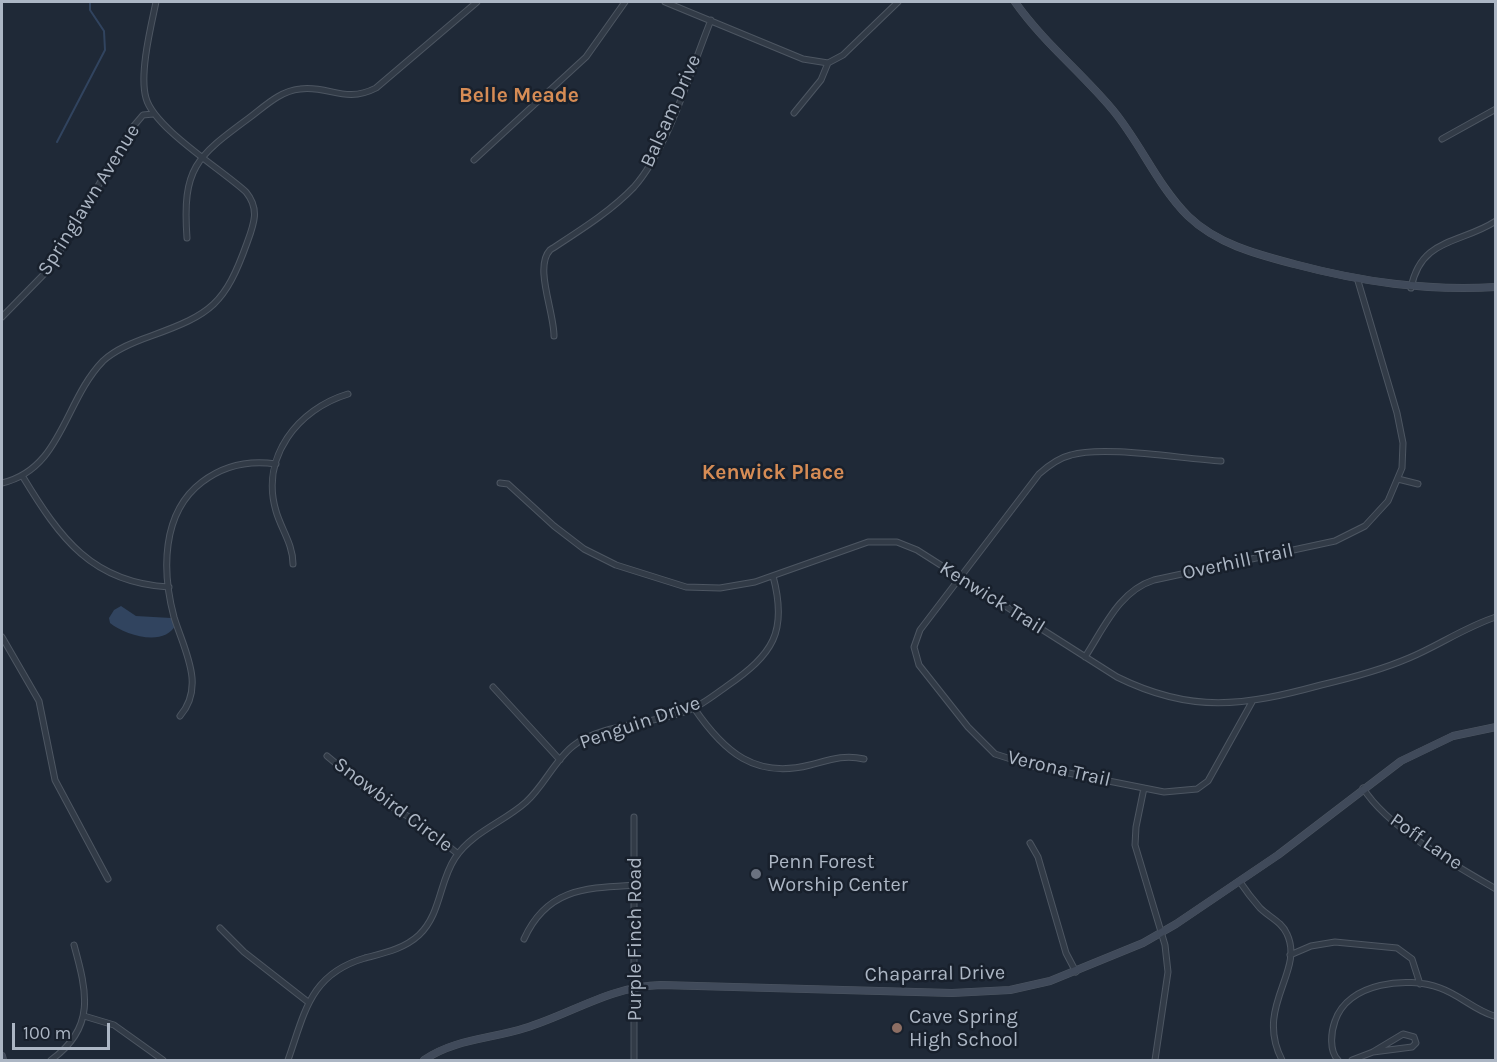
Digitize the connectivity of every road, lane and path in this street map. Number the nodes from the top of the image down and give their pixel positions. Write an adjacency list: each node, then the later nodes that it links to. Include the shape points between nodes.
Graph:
1 (156, 2): 11 (street, via 144,81)
2 (477, 2): 13 (street, via 376,87 350,95 310,88 285,93)
3 (625, 2): 14 (street, via 586,57)
4 (665, 2): 7 (street)
5 (898, 2): 8 (street, via 843,55)
6 (1015, 2): 17 (street, via 1051,47 1120,119 1172,197 1203,228 1245,250)
7 (711, 20): 8 (street, via 803,59); 21 (street, Balsam Drive, via 667,129 645,172 612,206 550,250 543,260)
8 (828, 63): 10 (street, via 821,80)
9 (1496, 109): 12 (street)
10 (794, 113)
11 (153, 114): 13 (street); 20 (street, Springlawn Avenue, via 143,115 132,128 50,268)
12 (1442, 139)
13 (202, 156): 16 (street, via 188,190); 25 (street, via 246,192 254,204 254,225 234,280 201,314 105,359 43,460)
14 (474, 160)
15 (1496, 221): 19 (street, via 1430,252 1416,271)
16 (188, 238)
17 (1358, 280): 19 (street); 26 (street, Overhill Trail, via 1400,428 1403,458)
18 (1496, 287): 19 (street)
19 (1411, 288)
20 (2, 317)
21 (554, 336)
22 (348, 394): 24 (street, via 316,408 297,424 284,441)
23 (1221, 461): 32 (street, Verona Trail, via 1099,452 1065,457 1039,474)
24 (276, 464): 30 (street, via 274,501 290,543); 33 (street, via 230,467 208,477 188,495 170,532)
25 (23, 477): 27 (street); 33 (street, via 67,541 92,564 128,581)
26 (1398, 479): 29 (street); 36 (street, Overhill Trail, via 1375,518 1347,537 1140,586 1119,604)
27 (2, 483)
28 (500, 483): 31 (street, Kenwick Trail, via 508,484 584,549 659,580 686,587 720,588)
29 (1418, 484)
30 (292, 564)
31 (773, 576): 32 (street, Kenwick Trail, via 868,542 886,541 917,550); 39 (street, Penguin Drive, via 779,622 767,653 753,668)
32 (960, 578): 36 (street, Kenwick Trail); 45 (street, Verona Trail, via 920,630 915,652 926,676 968,727 990,750 1004,758)
33 (169, 587): 40 (street, via 192,674 192,695)
34 (1496, 617): 38 (street, Kenwick Trail, via 1389,666)
35 (2, 638): 50 (street, via 39,701 55,780)
36 (1085, 657): 38 (street, Kenwick Trail, via 1134,685 1170,697 1205,703)
37 (493, 687): 44 (street)
38 (1252, 702): 45 (street, Verona Trail, via 1208,781 1186,791)
39 (694, 708): 43 (street, via 737,755 761,768 787,770 846,756); 44 (street, Penguin Drive, via 590,737 573,746)
40 (180, 716)
41 (1496, 727): 46 (street, Chaparral Drive, via 1435,743)
42 (327, 756): 49 (street, Snowbird Circle, via 380,800 421,824)
43 (864, 759)
44 (560, 760): 49 (street, Penguin Drive, via 526,802)
45 (1144, 788): 55 (street, via 1136,845)
46 (1363, 788): 51 (street, Chaparral Drive); 53 (street, Poff Lane, via 1381,811 1446,859)
47 (634, 817): 52 (street, Purple Finch Road)
48 (1030, 843): 59 (street)
49 (458, 854): 62 (street, Penguin Drive, via 435,911 418,935 396,949 333,972)
50 (108, 879)
51 (1240, 882): 55 (street, Chaparral Drive); 58 (street, via 1261,909 1284,928)
52 (635, 885): 56 (street, via 589,888 561,896 541,911); 61 (street, Purple Finch Road)
53 (1496, 888)
54 (220, 928): 62 (street)
55 (1162, 933): 59 (street, Chaparral Drive); 73 (street, via 1168,985)
56 (524, 939)
57 (74, 945): 63 (street, via 84,993)
58 (1290, 955): 60 (street, via 1335,942 1397,948 1412,959); 74 (street, via 1273,1015 1274,1037)
59 (1076, 972): 61 (street, Chaparral Drive, via 1025,987 986,993)
60 (1420, 984): 64 (street, via 1447,991); 75 (street, via 1372,988 1345,1004 1334,1024 1332,1044)
61 (635, 987): 71 (street, Chaparral Drive, via 525,1028 450,1047); 72 (street, Purple Finch Road)
62 (308, 1002): 70 (street, Penguin Drive)
63 (84, 1016): 68 (street, via 73,1040); 69 (street, via 114,1025)
64 (1494, 1016)
65 (1373, 1052): 65 (street, via 1412,1047 1416,1043 1414,1037 1403,1034); 76 (street)
66 (2, 1056): 67 (street)
67 (3, 1060)
68 (51, 1060)
69 (163, 1060)
70 (288, 1060)
71 (424, 1060)
72 (634, 1060)
73 (1155, 1060)
74 (1282, 1060)
75 (1337, 1060)
76 (1352, 1060)

